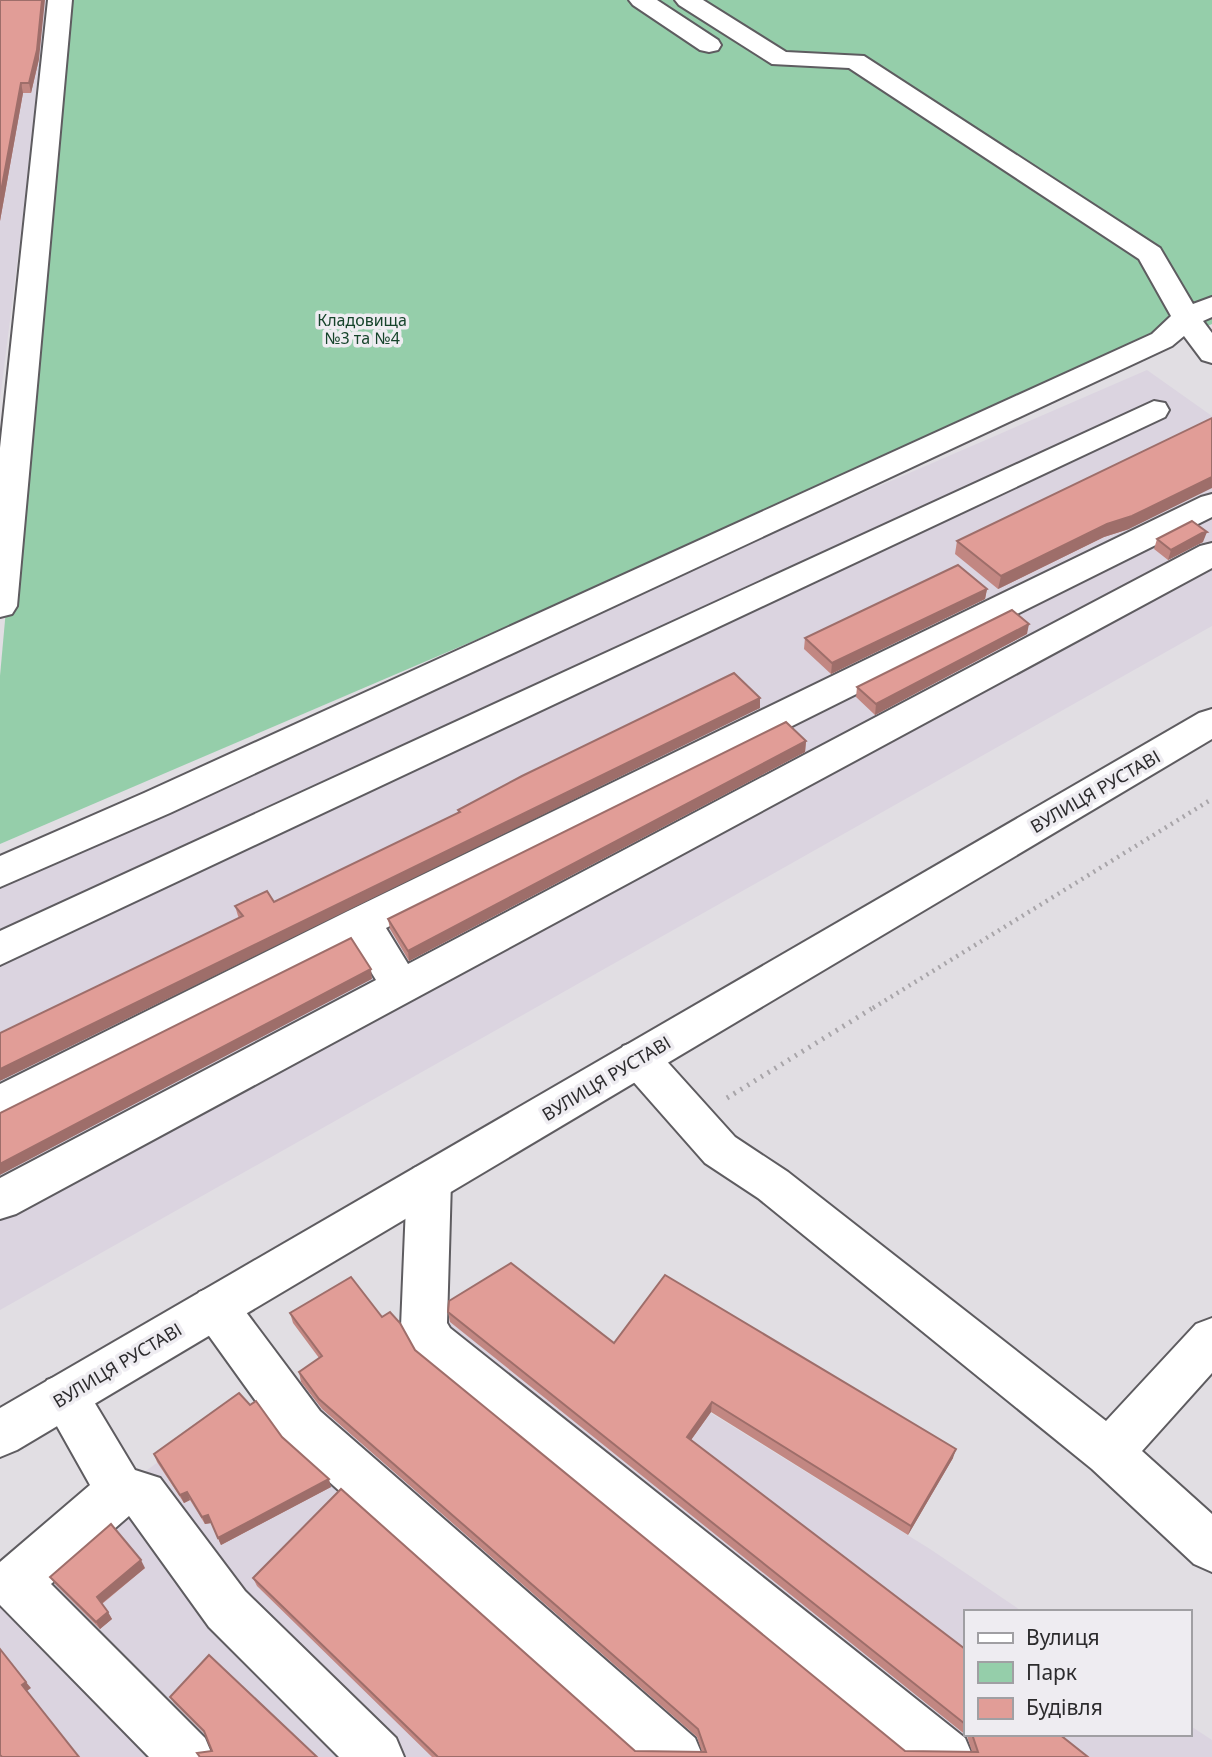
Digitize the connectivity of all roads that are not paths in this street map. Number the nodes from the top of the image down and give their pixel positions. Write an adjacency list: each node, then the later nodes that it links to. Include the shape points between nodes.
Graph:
1 (60, 0): 10 (main road)
2 (641, 0): 4 (main road, via 735,58)
3 (687, 0): 4 (main road)
4 (781, 59): 5 (main road, via 855,61 1150,254)
5 (1199, 312): 6 (main road); 12 (main road, via 1162,341)
6 (1212, 355)
7 (1154, 410): 14 (main road)
8 (1212, 504): 13 (main road)
9 (1212, 554): 15 (main road)
10 (0, 606)
11 (1212, 722): 16 (main road, ВУЛИЦЯ РУСТАВІ)
12 (0, 872)
13 (362, 922): 15 (main road); 17 (main road)
14 (0, 949)
15 (400, 986): 19 (main road)
16 (638, 1058): 18 (main road, ВУЛИЦЯ РУСТАВІ); 24 (main road, via 720,1150 772,1185)
17 (0, 1104)
18 (429, 1181): 20 (main road, ВУЛИЦЯ РУСТАВІ); 30 (main road, via 424,1326 434,1343)
19 (0, 1200)
20 (215, 1307): 22 (main road, ВУЛИЦЯ РУСТАВІ); 29 (main road, via 303,1427)
21 (1212, 1339): 24 (main road)
22 (64, 1396): 23 (main road, ВУЛИЦЯ РУСТАВІ); 25 (main road)
23 (0, 1434)
24 (1109, 1453): 26 (main road)
25 (120, 1491): 27 (main road, via 14,1583); 28 (main road, via 143,1495 227,1609)
26 (1212, 1547)
27 (186, 1757)
28 (377, 1757)
29 (677, 1757)
30 (946, 1757)

